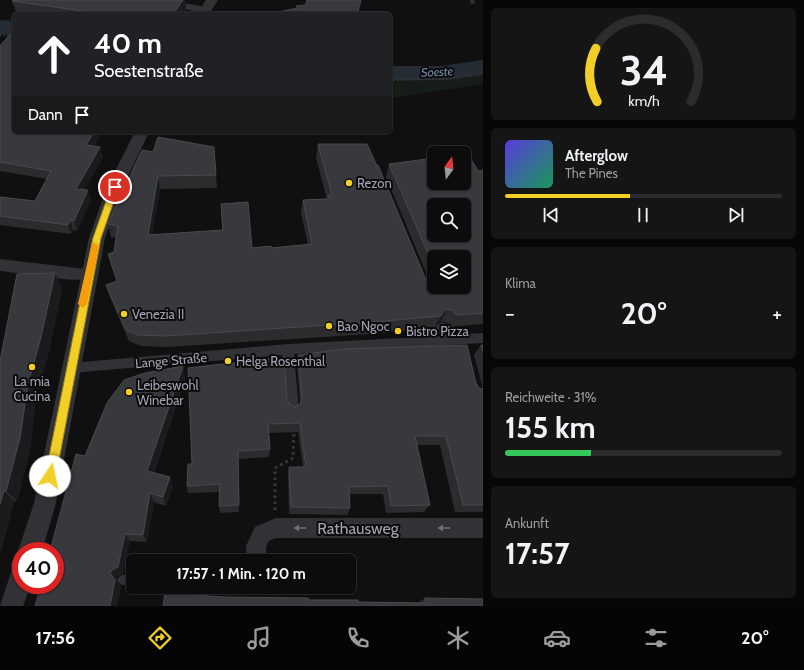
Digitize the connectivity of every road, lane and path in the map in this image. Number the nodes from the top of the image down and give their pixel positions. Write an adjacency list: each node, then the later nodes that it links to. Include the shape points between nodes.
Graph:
1 (151, 0): 2 (street)
2 (207, 8)
3 (0, 35): 4 (path)
4 (12, 36)
5 (483, 74): 6 (path, via 448,79)
6 (392, 80)
7 (141, 134): 9 (street, via 106,211)
8 (0, 265): 9 (street)
9 (89, 274): 16 (street)
10 (442, 327): 13 (street)
11 (483, 338): 12 (street, Lange Straße)
12 (463, 339): 13 (street, Lange Straße); 15 (street)
13 (447, 340): 14 (street, Lange Straße)
14 (288, 349): 16 (street, Lange Straße); 17 (street)
15 (467, 354)
16 (71, 368): 20 (street, via 45,503)
17 (293, 409): 18 (path, via 293,458 275,468)
18 (276, 528): 19 (street, Rathausweg, one-way to 18); 21 (street, via 262,534 256,546)
19 (483, 528)
20 (33, 542)
21 (257, 554)
22 (122, 580): 23 (lane)
23 (126, 580)
24 (15, 594): 27 (street)
25 (225, 594): 26 (path)
26 (224, 602)
27 (11, 606)

